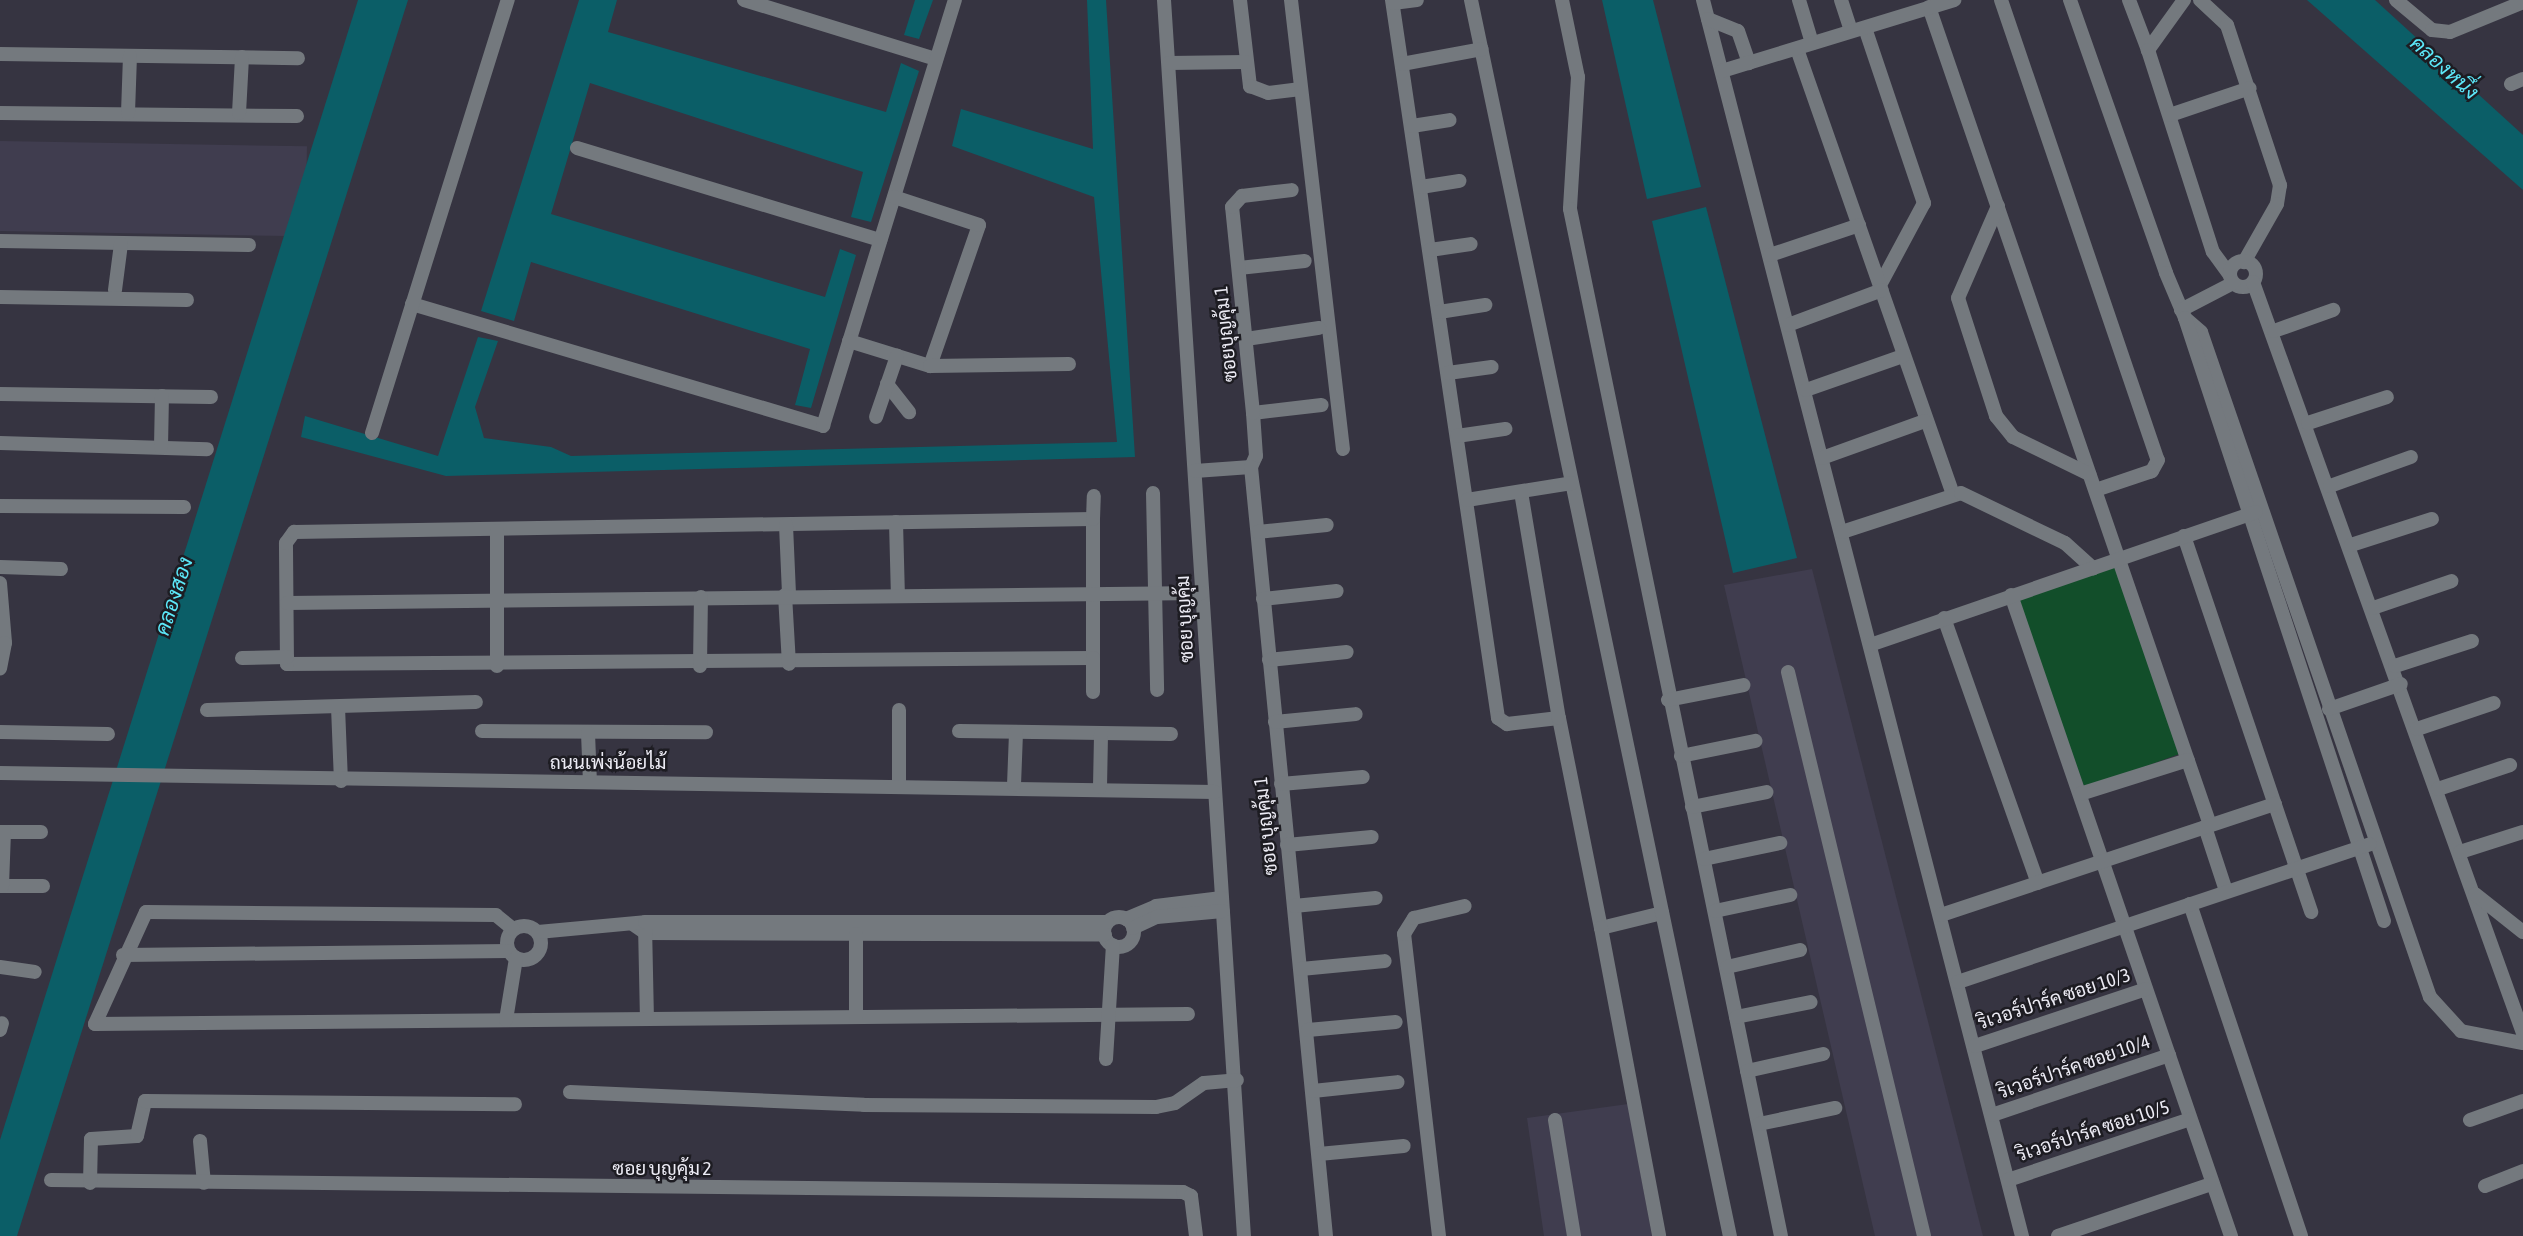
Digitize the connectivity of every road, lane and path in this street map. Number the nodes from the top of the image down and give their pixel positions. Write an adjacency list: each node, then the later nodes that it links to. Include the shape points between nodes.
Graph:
1 (508, 0): 71 (street)
2 (744, 0): 33 (street)
3 (955, 0): 33 (street)
4 (1164, 0): 35 (street, ซอย บุญคุ้ม)
5 (1240, 0): 34 (street)
6 (1291, 0): 40 (street)
7 (1417, 0): 19 (street)
8 (1471, 0): 27 (street)
9 (1562, 0): 168 (street, via 1578,77 1570,209)
10 (1703, 0): 23 (street)
11 (1799, 0): 25 (street)
12 (1841, 0): 24 (street)
13 (1954, 0): 22 (street)
14 (2001, 0): 113 (street, via 2158,460 2152,471)
15 (2070, 0): 75 (street)
16 (2184, 0): 28 (street)
17 (2200, 0): 39 (street, via 2227,25)
18 (2396, 0): 21 (street, via 2432,30 2450,32)
19 (1393, 2): 37 (street)
20 (2132, 2): 28 (street)
21 (2523, 2)
22 (1929, 7): 24 (street); 53 (street)
23 (1708, 19): 36 (street, via 1738,31); 38 (street)
24 (1858, 29): 25 (street); 67 (street, via 1924,204)
25 (1812, 43): 26 (street)
26 (1797, 48): 36 (street); 54 (street)
27 (1482, 49): 37 (street); 111 (street)
28 (2148, 50): 44 (street)
29 (0, 54): 30 (street)
30 (130, 55): 31 (street); 42 (street)
31 (242, 57): 32 (street); 43 (street)
32 (298, 58)
33 (936, 59): 52 (street)
34 (1245, 62): 35 (street); 40 (street, via 1253,90)
35 (1169, 63): 109 (street, ซอย บุญคุ้ม)
36 (1749, 63): 38 (street)
37 (1402, 64): 47 (street)
38 (1722, 71): 61 (street)
39 (2250, 88): 44 (street); 63 (street, via 2280,192)
40 (1301, 89): 105 (street)
41 (0, 113): 42 (street)
42 (128, 113): 43 (street)
43 (239, 113): 45 (street)
44 (2170, 115): 65 (street, via 2213,252)
45 (297, 116)
46 (1450, 120): 47 (street)
47 (1412, 126): 50 (street)
48 (576, 148): 55 (street)
49 (1460, 181): 50 (street)
50 (1421, 187): 60 (street)
51 (1292, 190): 64 (street, ซอยบุญคุ้ม 1, via 1242,196 1232,207)
52 (894, 197): 55 (street); 84 (street, via 979,225)
53 (1998, 206): 110 (street); 110 (street, via 1958,298 1992,404 2013,437)
54 (1859, 225): 61 (street); 67 (street)
55 (880, 240): 80 (street)
56 (0, 241): 57 (street)
57 (121, 244): 59 (street); 68 (street)
58 (1471, 244): 60 (street)
59 (249, 245)
60 (1430, 250): 74 (street)
61 (1770, 255): 76 (street)
62 (1305, 261): 64 (street)
63 (2244, 262): 65 (street); 66 (street, via 2253,267)
64 (1239, 268): 79 (street, ซอยบุญคุ้ม 1)
65 (2232, 279): 66 (street); 75 (street)
66 (2253, 282): 78 (street)
67 (1881, 287): 76 (street); 82 (street)
68 (114, 290)
69 (0, 297): 70 (street)
70 (187, 300)
71 (412, 304): 80 (street, via 820,427); 100 (street)
72 (1485, 305): 74 (street)
73 (2333, 310): 78 (street)
74 (1439, 313): 86 (street)
75 (2183, 314): 121 (street, via 2201,332)
76 (1788, 325): 88 (street)
77 (1319, 328): 79 (street)
78 (2274, 331): 98 (street)
79 (1246, 339): 95 (street, ซอยบุญคุ้ม 1)
80 (849, 341): 81 (street)
81 (897, 356): 84 (street); 87 (street)
82 (1903, 356): 88 (street); 97 (street)
83 (1069, 364): 84 (street)
84 (930, 366)
85 (1492, 367): 86 (street)
86 (1448, 373): 101 (street)
87 (887, 384): 94 (street); 96 (street)
88 (1805, 390): 107 (street)
89 (0, 394): 90 (street)
90 (162, 396): 91 (street); 103 (street)
91 (211, 397)
92 (2387, 397): 98 (street)
93 (1322, 405): 95 (street)
94 (908, 412)
95 (1254, 412): 108 (street, ซอยบุญคุ้ม 1)
96 (876, 417)
97 (1926, 421): 107 (street); 115 (street)
98 (2308, 423): 112 (street)
99 (1505, 429): 101 (street)
100 (372, 433)
101 (1457, 436): 118 (street)
102 (0, 443): 103 (street)
103 (161, 447): 104 (street)
104 (207, 449)
105 (1343, 449)
106 (2411, 457): 112 (street)
107 (1822, 458): 128 (street)
108 (1254, 462): 109 (street); 129 (street, ซอย บุญคุ้ม 1)
109 (1195, 471): 139 (street, ซอย บุญคุ้ม)
110 (2089, 474): 113 (street)
111 (1572, 483): 114 (street); 231 (street)
112 (2330, 486): 131 (street)
113 (2096, 490): 132 (street)
114 (1521, 492): 118 (street); 176 (street)
115 (1952, 492): 128 (street); 134 (street, via 1993,505 2064,543)
116 (1153, 493): 142 (street)
117 (1094, 496): 122 (street)
118 (1467, 500): 176 (street, via 1498,718 1507,724)
119 (0, 506): 120 (street)
120 (184, 507)
121 (2255, 512): 130 (street); 172 (street); 213 (street)
122 (1093, 519): 124 (street); 140 (street)
123 (2432, 519): 131 (street)
124 (896, 522): 125 (street); 144 (street)
125 (786, 525): 127 (street); 141 (street)
126 (1327, 526): 129 (street)
127 (497, 531): 147 (street); 148 (street, via 295,532 285,543)
128 (1842, 532): 152 (street)
129 (1258, 533): 146 (street, ซอย บุญคุ้ม 1)
130 (2184, 536): 132 (street); 204 (street)
131 (2350, 545): 149 (street)
132 (2117, 560): 134 (street); 190 (street)
133 (0, 567): 135 (street)
134 (2093, 568): 143 (street)
135 (61, 569)
136 (2452, 581): 149 (street)
137 (0, 583): 162 (street, via 5,643)
138 (1337, 591): 146 (street)
139 (1202, 593): 142 (street); 201 (street, ซอย บุญคุ้ม)
140 (1094, 594): 142 (street); 144 (street); 156 (street)
141 (787, 595): 144 (street); 145 (street); 158 (street)
142 (1156, 595): 166 (street)
143 (2011, 595): 150 (street); 203 (street)
144 (898, 596)
145 (701, 597): 147 (street); 160 (street)
146 (1264, 598): 157 (street, ซอย บุญคุ้ม 1)
147 (495, 599): 148 (street); 159 (street)
148 (287, 603): 154 (street)
149 (2373, 608): 161 (street)
150 (1944, 618): 152 (street); 218 (street)
151 (2472, 641): 161 (street)
152 (1870, 645): 232 (street)
153 (1347, 652): 157 (street)
154 (287, 657): 155 (street); 159 (street, via 291,668)
155 (242, 658)
156 (1093, 658): 158 (street); 167 (street)
157 (1269, 660): 177 (street, ซอย บุญคุ้ม 1)
158 (789, 664): 160 (street)
159 (497, 666): 160 (street)
160 (700, 666)
161 (2395, 666): 164 (street)
162 (0, 669)
163 (1788, 672): 299 (street)
164 (2401, 684): 172 (street); 178 (street)
165 (1744, 685): 168 (street)
166 (1157, 690)
167 (1093, 692)
168 (1668, 700): 189 (street)
169 (476, 702): 171 (street)
170 (2494, 702): 178 (street)
171 (338, 707): 173 (street); 194 (street)
172 (2329, 709): 213 (street)
173 (207, 710)
174 (899, 710): 196 (street)
175 (1356, 714): 177 (street)
176 (1559, 718): 237 (street)
177 (1275, 722): 197 (street, ซอย บุญคุ้ม 1)
178 (2417, 729): 200 (street)
179 (482, 731): 184 (street)
180 (0, 732): 185 (street)
181 (706, 732): 184 (street)
182 (958, 732): 183 (street)
183 (1016, 732): 186 (street); 198 (street)
184 (587, 733): 195 (street)
185 (108, 734)
186 (1101, 734): 187 (street); 199 (street)
187 (1171, 734)
188 (1755, 741): 189 (street)
189 (1681, 756): 205 (street)
190 (2189, 760): 203 (street); 206 (street)
191 (2510, 765): 200 (street)
192 (0, 773): 194 (street, ถนนเพ่งน้อยไม้)
193 (1363, 777): 197 (street)
194 (341, 781): 195 (street, ถนนเพ่งน้อยไม้)
195 (590, 782): 196 (street, ถนนเพ่งน้อยไม้)
196 (899, 784): 198 (street, ถนนเพ่งน้อยไม้)
197 (1281, 784): 212 (street, ซอย บุญคุ้ม 1)
198 (1014, 785): 199 (street, ถนนเพ่งน้อยไม้)
199 (1100, 787): 201 (street, ถนนเพ่งน้อยไม้)
200 (2438, 789): 214 (street)
201 (1215, 792): 225 (street, ซอย บุญคุ้ม)
202 (1767, 792): 205 (street)
203 (2080, 794): 216 (street)
204 (2275, 804): 206 (street); 217 (street)
205 (1692, 807): 215 (street)
206 (2207, 826): 216 (street); 221 (street)
207 (2, 832): 208 (street); 219 (street)
208 (41, 832)
209 (2523, 832): 214 (street)
210 (1372, 837): 212 (street)
211 (1780, 843): 215 (street)
212 (1287, 845): 228 (street, ซอย บุญคุ้ม 1)
213 (2367, 845): 217 (street); 233 (street); 263 (street, via 2430,998 2461,1031)
214 (2460, 852): 222 (street)
215 (1704, 859): 229 (street)
216 (2103, 860): 218 (street); 235 (street)
217 (2297, 868): 221 (street); 230 (street)
218 (2038, 883): 232 (street)
219 (1, 886): 220 (street)
220 (43, 886)
221 (2226, 891): 226 (street)
222 (2474, 893): 240 (street); 262 (street)
223 (1790, 895): 229 (street)
224 (1376, 898): 228 (street)
225 (1223, 904): 234 (street); 269 (street, ซอย บุญคุ้ม)
226 (2190, 904): 235 (street); 303 (street)
227 (1465, 905): 294 (street, via 1414,918 1404,929)
228 (1294, 906): 249 (street, ซอย บุญคุ้ม 1)
229 (1715, 911): 248 (street)
230 (2311, 912)
231 (1662, 914): 237 (street); 297 (street)
232 (1941, 915): 251 (street)
233 (2384, 921)
234 (1130, 923): 242 (street); 242 (street, via 1127,944)
235 (2124, 924): 251 (street); 252 (street)
236 (642, 927): 239 (street); 241 (street); 242 (street); 258 (street)
237 (1601, 928): 296 (street)
238 (513, 929): 239 (street, via 528,926); 244 (street, via 496,915 146,912); 245 (street)
239 (538, 932): 245 (street, via 539,953)
240 (2523, 932)
241 (856, 934): 242 (street); 256 (street)
242 (1108, 934): 255 (street)
243 (1800, 950): 248 (street)
244 (123, 955): 245 (street); 259 (street, via 95,1020 99,1028)
245 (513, 955): 259 (street)
246 (1385, 961): 249 (street)
247 (0, 967): 250 (street)
248 (1727, 967): 257 (street)
249 (1301, 969): 261 (street, ซอย บุญคุ้ม 1)
250 (35, 972)
251 (1958, 982): 264 (street)
252 (2146, 989): 264 (street, ริเวอร์ปาร์ค ซอย 10/3); 266 (street)
253 (1811, 1002): 257 (street)
254 (1188, 1014): 255 (street)
255 (1105, 1015): 256 (street); 267 (street)
256 (856, 1017): 258 (street)
257 (1736, 1017): 268 (street)
258 (647, 1018): 259 (street)
259 (506, 1020)
260 (1396, 1021): 261 (street)
261 (1308, 1030): 272 (street, ซอย บุญคุ้ม 1)
262 (2523, 1033)
263 (2523, 1043)
264 (1975, 1046): 276 (street)
265 (1823, 1054): 268 (street)
266 (2169, 1055): 276 (street, ริเวอร์ปาร์ค ซอย 10/4); 277 (street)
267 (1106, 1059)
268 (1747, 1071): 280 (street)
269 (1237, 1080): 271 (street, via 1204,1083 1175,1103 1156,1107 864,1105); 292 (street, ซอย บุญคุ้ม)
270 (1398, 1082): 272 (street)
271 (570, 1091)
272 (1314, 1091): 283 (street, ซอย บุญคุ้ม 1)
273 (2523, 1101): 279 (street)
274 (515, 1104): 287 (street, via 145,1101 137,1136 92,1139)
275 (1835, 1108): 280 (street)
276 (1992, 1115): 286 (street)
277 (2190, 1119): 286 (street, ริเวอร์ปาร์ค ซอย 10/5); 289 (street)
278 (1555, 1120): 295 (street)
279 (2470, 1120)
280 (1759, 1124): 298 (street)
281 (200, 1141): 288 (street)
282 (1404, 1146): 283 (street)
283 (1319, 1154): 293 (street, ซอย บุญคุ้ม 1)
284 (2523, 1171): 290 (street)
285 (51, 1180): 287 (street, ซอย บุญคุ้ม 2)
286 (2008, 1180): 300 (street)
287 (90, 1182): 288 (street, ซอย บุญคุ้ม 2)
288 (204, 1183): 291 (street, ซอย บุญคุ้ม 2, via 1183,1192 1191,1196)
289 (2212, 1184): 301 (street); 302 (street)
290 (2485, 1186)
291 (1196, 1236)
292 (1244, 1236)
293 (1326, 1236)
294 (1439, 1236)
295 (1574, 1236)
296 (1659, 1236)
297 (1730, 1236)
298 (1781, 1236)
299 (1924, 1236)
300 (2022, 1236)
301 (2058, 1236)
302 (2231, 1236)
303 (2301, 1236)

